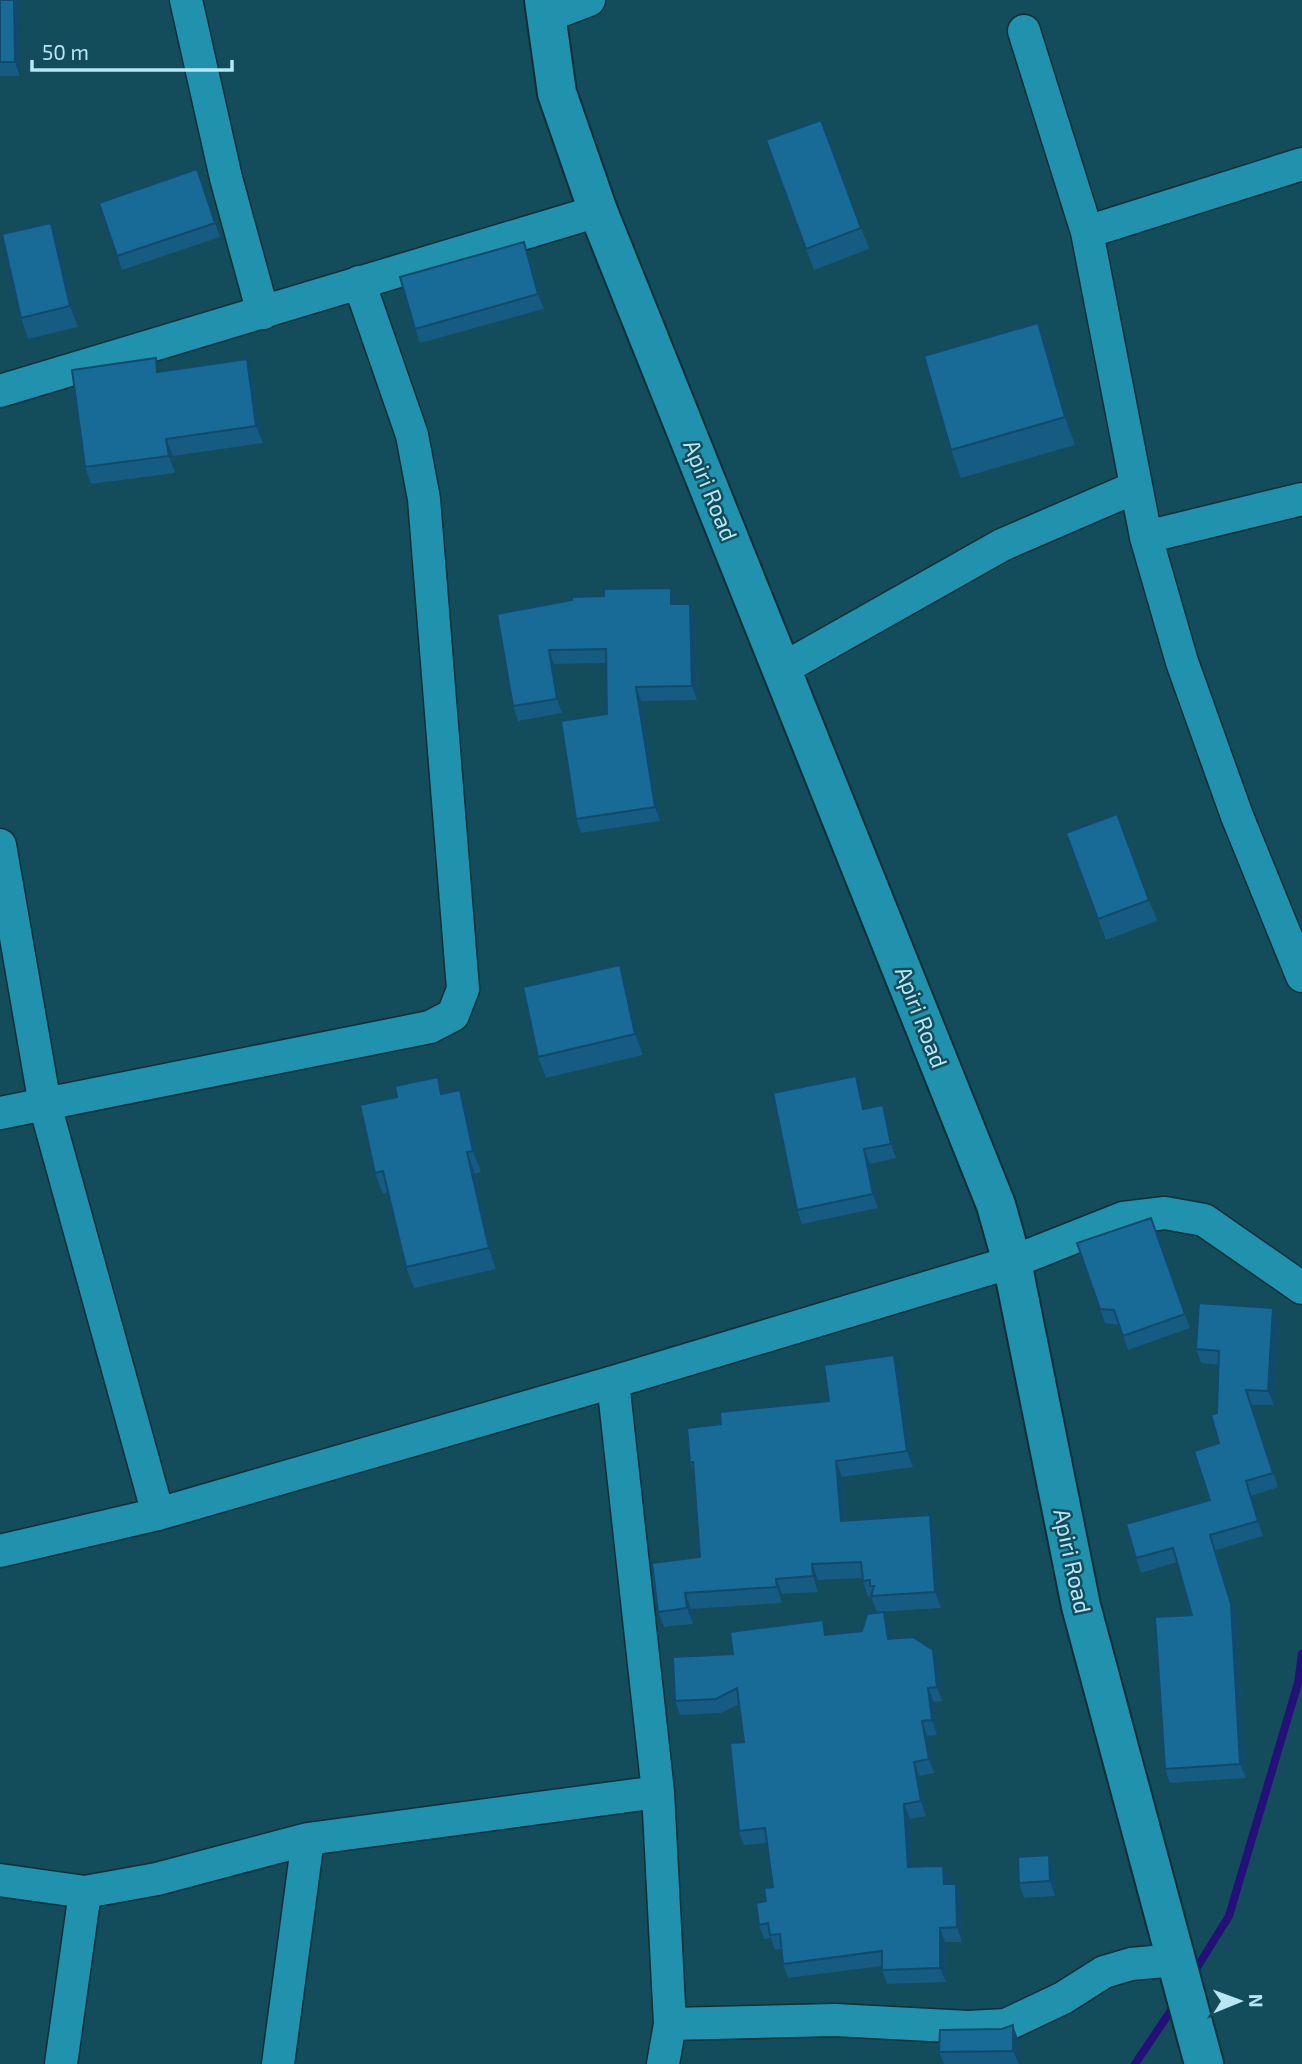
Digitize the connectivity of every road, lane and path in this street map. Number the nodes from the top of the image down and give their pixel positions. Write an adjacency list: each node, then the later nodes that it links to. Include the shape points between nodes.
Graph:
1 (186, 0): 9 (street, via 226,178)
2 (589, 0): 3 (street)
3 (546, 8): 6 (street, Apiri Road, via 557,93)
4 (1024, 31): 7 (street)
5 (1302, 164): 7 (street)
6 (598, 211): 8 (street); 14 (street, Apiri Road)
7 (1087, 232): 11 (street)
8 (359, 282): 9 (street); 17 (street, via 412,435 424,499 463,989 453,1015 430,1027)
9 (263, 313): 10 (street)
10 (0, 391)
11 (1136, 487): 13 (street); 14 (street, via 1002,545)
12 (1302, 499): 13 (street)
13 (1146, 537): 16 (street, via 1182,662 1237,816)
14 (784, 668): 19 (street, Apiri Road, via 996,1205)
15 (0, 845): 17 (street)
16 (1302, 976)
17 (45, 1105): 18 (street); 22 (street)
18 (0, 1112)
19 (1012, 1262): 20 (street, via 1123,1218 1165,1213 1204,1220); 21 (street); 28 (street, Apiri Road, via 1081,1606)
20 (1302, 1288)
21 (613, 1382): 22 (street); 24 (street)
22 (158, 1514): 23 (street)
23 (0, 1551)
24 (658, 1792): 25 (street); 29 (street)
25 (308, 1839): 27 (street, via 157,1879); 31 (street)
26 (0, 1880): 27 (street)
27 (85, 1892): 30 (street)
28 (1177, 1960): 29 (street, via 1131,1964 1104,1972 1006,2025 835,2020); 33 (street, Apiri Road)
29 (670, 2024): 32 (street)
30 (61, 2064)
31 (278, 2064)
32 (663, 2064)
33 (1204, 2064)

